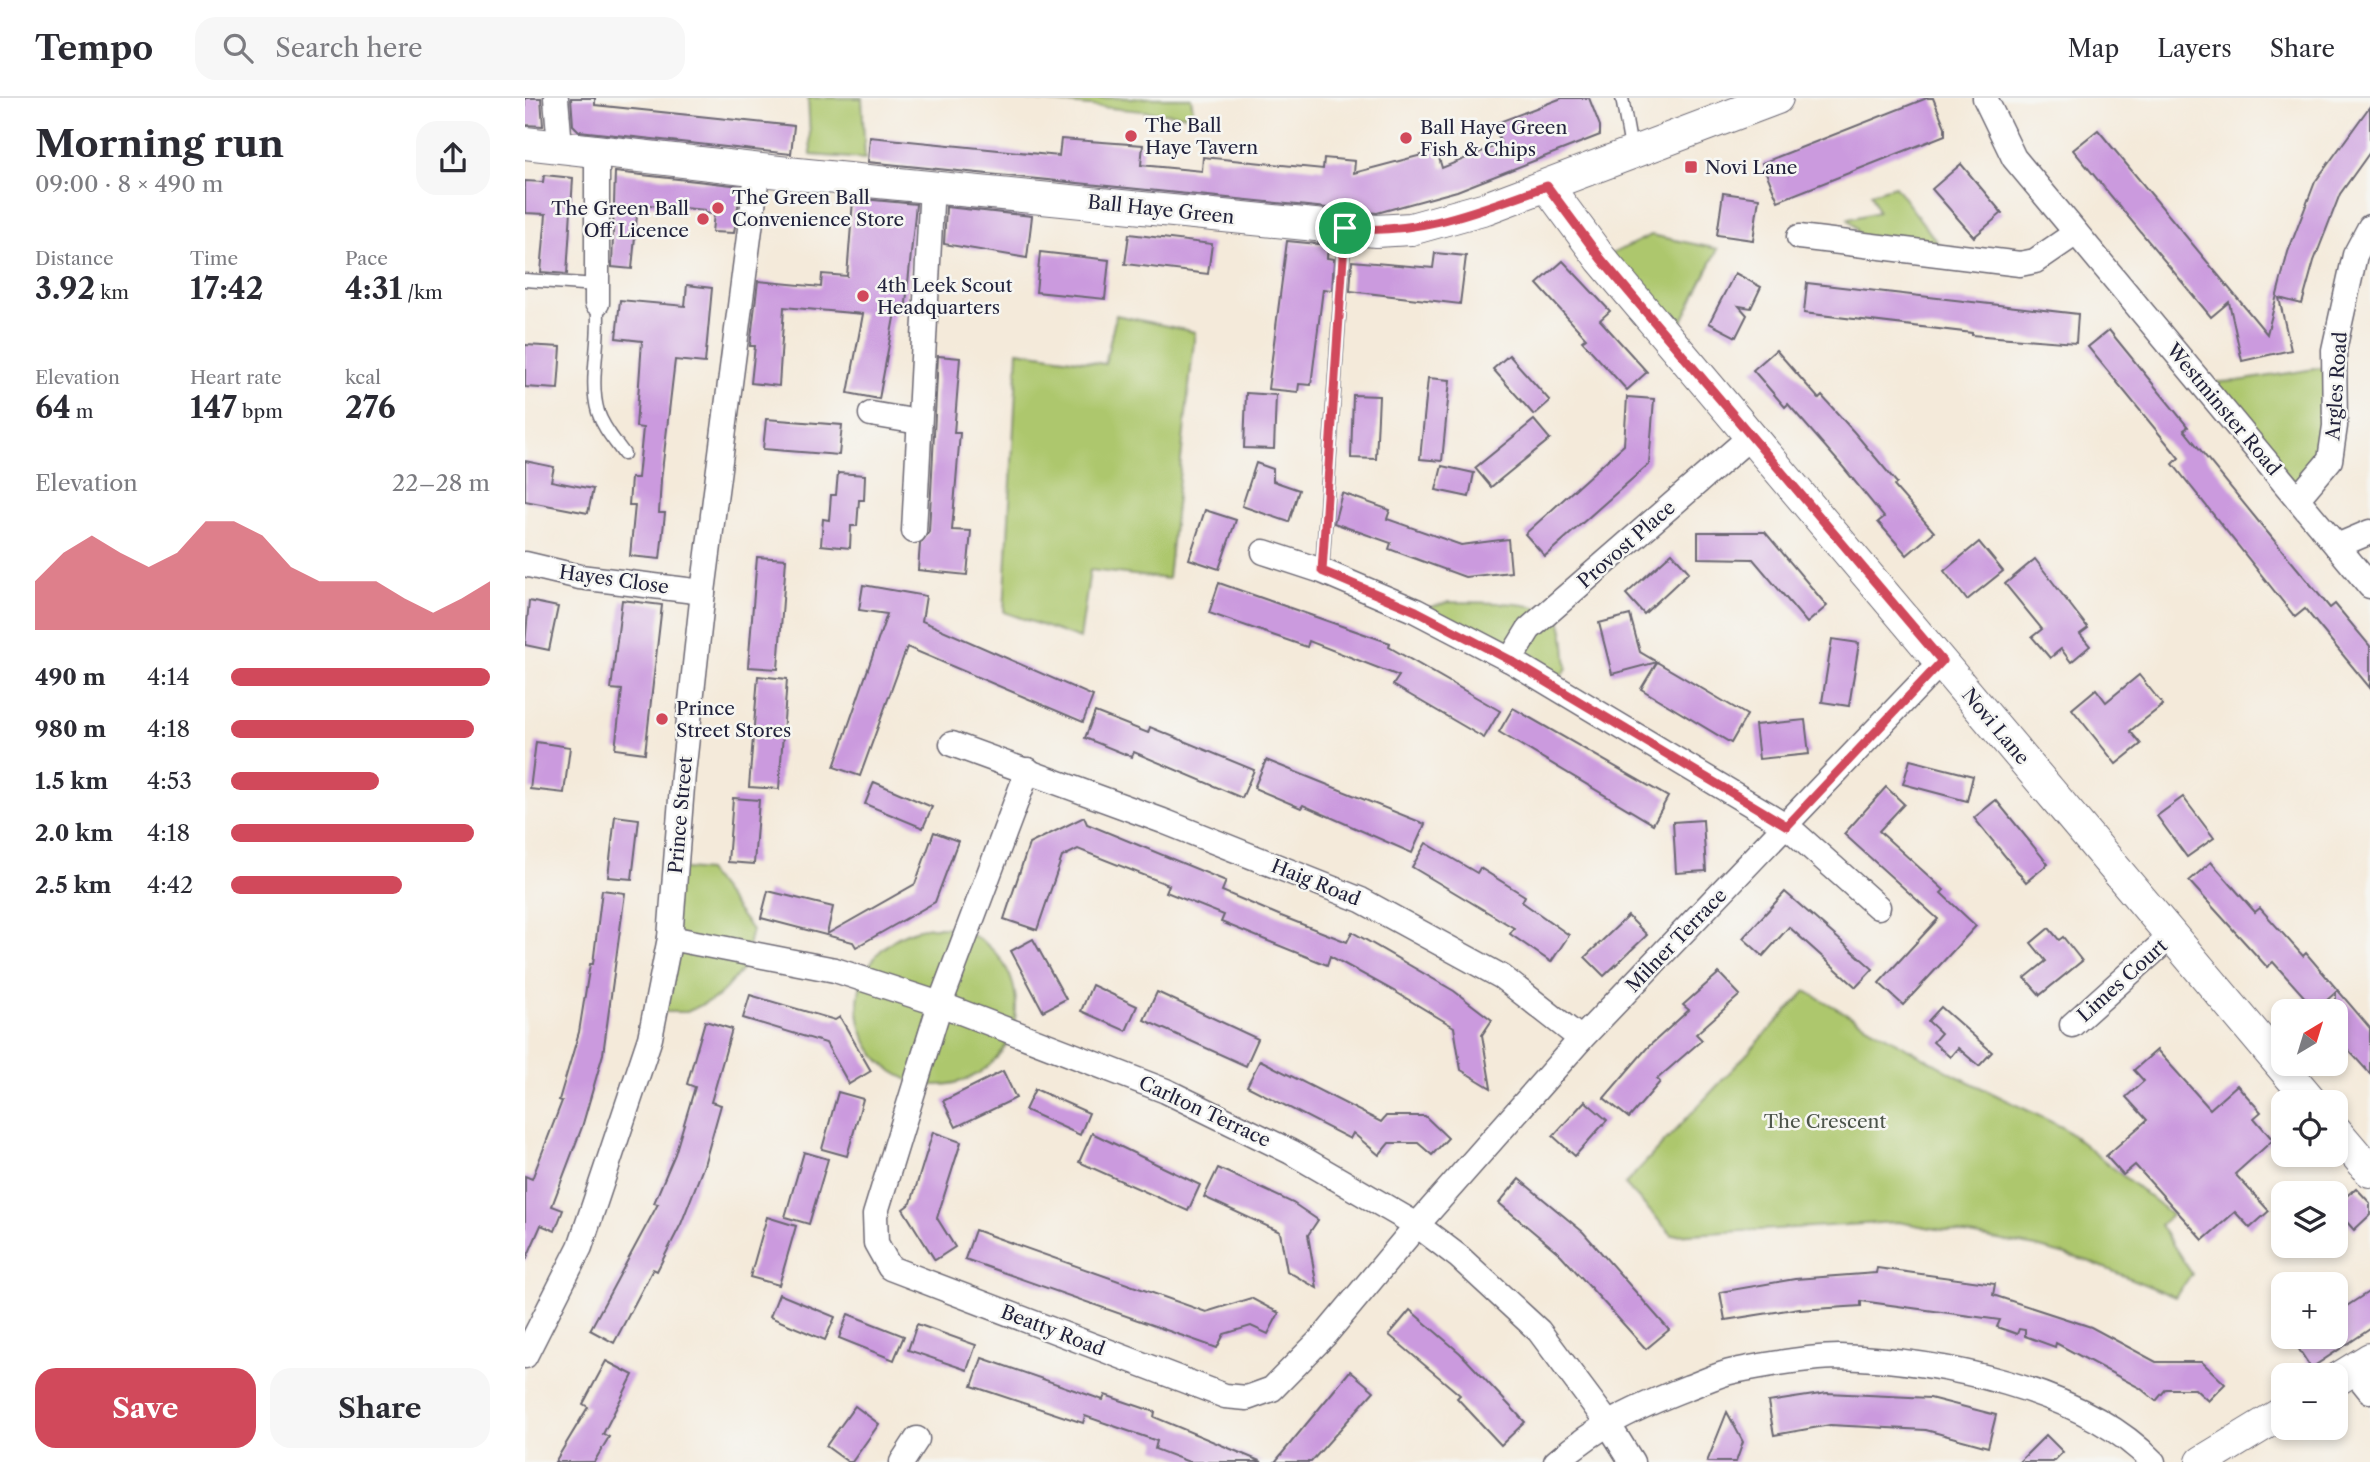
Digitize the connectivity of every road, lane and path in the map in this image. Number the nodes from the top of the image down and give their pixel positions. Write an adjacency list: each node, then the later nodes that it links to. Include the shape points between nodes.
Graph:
1 (556, 98): 6 (street)
2 (1622, 98): 8 (lane)
3 (1777, 98): 8 (street, Ball Haye Green)
4 (1985, 98): 14 (street, Westminster Road, via 2014,159)
5 (525, 143): 6 (street, Ball Haye Green)
6 (560, 146): 7 (street, Ball Haye Green)
7 (597, 149): 9 (street, Ball Haye Green); 17 (street)
8 (1632, 154): 11 (street, Ball Haye Green)
9 (758, 167): 10 (street, Ball Haye Green); 30 (street, Prince Street)
10 (932, 185): 13 (street, Ball Haye Green); 19 (street)
11 (1547, 186): 13 (street, Ball Haye Green, via 1411,229); 20 (street, Novi Lane, via 1601,259)
12 (2370, 227): 22 (street, Argles Road, via 2355,255 2334,350 2335,426 2330,460)
13 (1345, 228): 28 (lane)
14 (2075, 233): 15 (street, via 2035,261 2020,264); 22 (street, Westminster Road)
15 (1799, 237)
16 (525, 280): 17 (lane)
17 (597, 294): 21 (lane, via 597,406 607,432)
18 (871, 414): 19 (street)
19 (919, 422): 23 (street)
20 (1751, 436): 31 (street, Provost Place, via 1529,629); 32 (street, Novi Lane)
21 (624, 454)
22 (2298, 498): 25 (street, Westminster Road)
23 (914, 531)
24 (2370, 532): 25 (street)
25 (2337, 546): 29 (street, Westminster Road)
26 (1264, 552): 28 (street)
27 (525, 564): 30 (street, Hayes Close, via 580,578)
28 (1322, 571): 31 (street, via 1416,611)
29 (2370, 586)
30 (703, 592): 38 (street, Prince Street)
31 (1510, 660): 35 (street)
32 (1942, 661): 35 (street, Milner Terrace); 37 (street, Novi Lane)
33 (952, 744): 34 (street, Haig Road)
34 (1028, 770): 39 (street); 41 (street, Haig Road, via 1361,900 1502,977)
35 (1787, 826): 36 (street); 41 (street, Milner Terrace)
36 (1878, 907)
37 (2171, 936): 40 (street, Limes Court); 42 (street, Novi Lane)
38 (670, 938): 39 (street, Carlton Terrace, via 835,970); 46 (street, Prince Street, via 650,1038 580,1247)
39 (940, 1004): 45 (street, Carlton Terrace, via 1166,1091 1291,1152); 45 (street, Beatty Road, via 875,1215 876,1242 890,1268 1225,1396 1247,1398 1272,1389 1327,1334)
40 (2072, 1025)
41 (1581, 1039): 45 (street, Milner Terrace)
42 (2302, 1090)
43 (2348, 1145): 44 (street)
44 (2370, 1171)
45 (1417, 1225): 48 (street, Carlton Terrace, via 1539,1331)
46 (527, 1347)
47 (2271, 1420): 54 (street)
48 (1607, 1422): 51 (street); 52 (street, Carlton Terrace); 53 (street, via 1731,1371 1836,1357 1913,1363 2000,1380 2063,1402 2136,1444)
49 (917, 1439): 50 (street)
50 (902, 1462)
51 (1556, 1462)
52 (1632, 1462)
53 (2153, 1462)
54 (2202, 1462)

